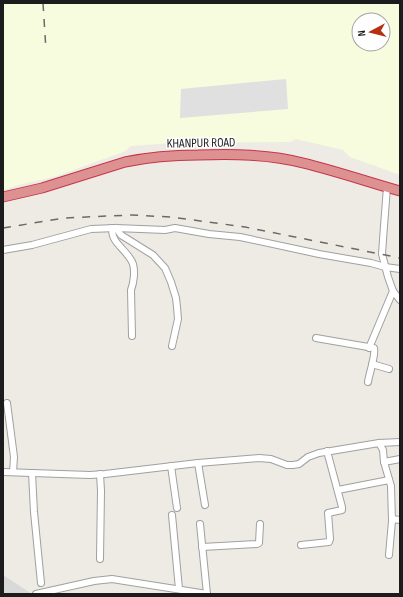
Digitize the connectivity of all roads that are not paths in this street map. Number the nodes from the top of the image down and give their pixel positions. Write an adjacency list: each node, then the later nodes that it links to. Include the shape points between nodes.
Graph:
1 (387, 187): 2 (highway, KHANPUR ROAD); 3 (highway, KHANPUR ROAD, via 303,163 262,156 208,154 136,159 42,188); 6 (street, via 382,254)
2 (400, 191)
3 (3, 197)
4 (114, 228): 5 (street, via 91,229); 6 (street, via 174,228 240,237); 10 (street, via 115,241 132,263); 12 (street, via 153,255 165,268 177,307 178,319)
5 (3, 250)
6 (385, 268): 7 (street); 8 (street)
7 (400, 269)
8 (393, 291): 9 (street); 13 (street)
9 (400, 300)
10 (132, 336)
11 (316, 338): 13 (street)
12 (172, 346)
13 (369, 348): 14 (street, via 375,349)
14 (372, 364): 15 (street); 16 (street)
15 (389, 369)
16 (368, 382)
17 (7, 403): 26 (street, via 14,457)
18 (400, 442): 19 (street)
19 (379, 443): 20 (street); 22 (street, via 383,450)
20 (327, 451): 23 (street, via 293,465 259,458); 30 (street)
21 (400, 459): 22 (street)
22 (384, 462): 29 (street)
23 (198, 463): 24 (street); 31 (street)
24 (171, 466): 28 (street); 32 (street)
25 (3, 472): 26 (street)
26 (13, 472): 27 (street)
27 (32, 473): 28 (street); 42 (street)
28 (100, 474): 41 (street)
29 (389, 480): 30 (street); 34 (street)
30 (338, 490): 38 (street, via 342,510 328,513 329,542)
31 (205, 505)
32 (176, 508)
33 (172, 514): 43 (street)
34 (392, 519): 35 (street); 40 (street)
35 (400, 520)
36 (200, 524): 39 (street)
37 (260, 524): 39 (street, via 257,544)
38 (301, 545)
39 (202, 547): 45 (street)
40 (389, 555)
41 (100, 559)
42 (41, 583)
43 (178, 589): 44 (street, via 112,579); 45 (street)
44 (36, 594)
45 (207, 594)

